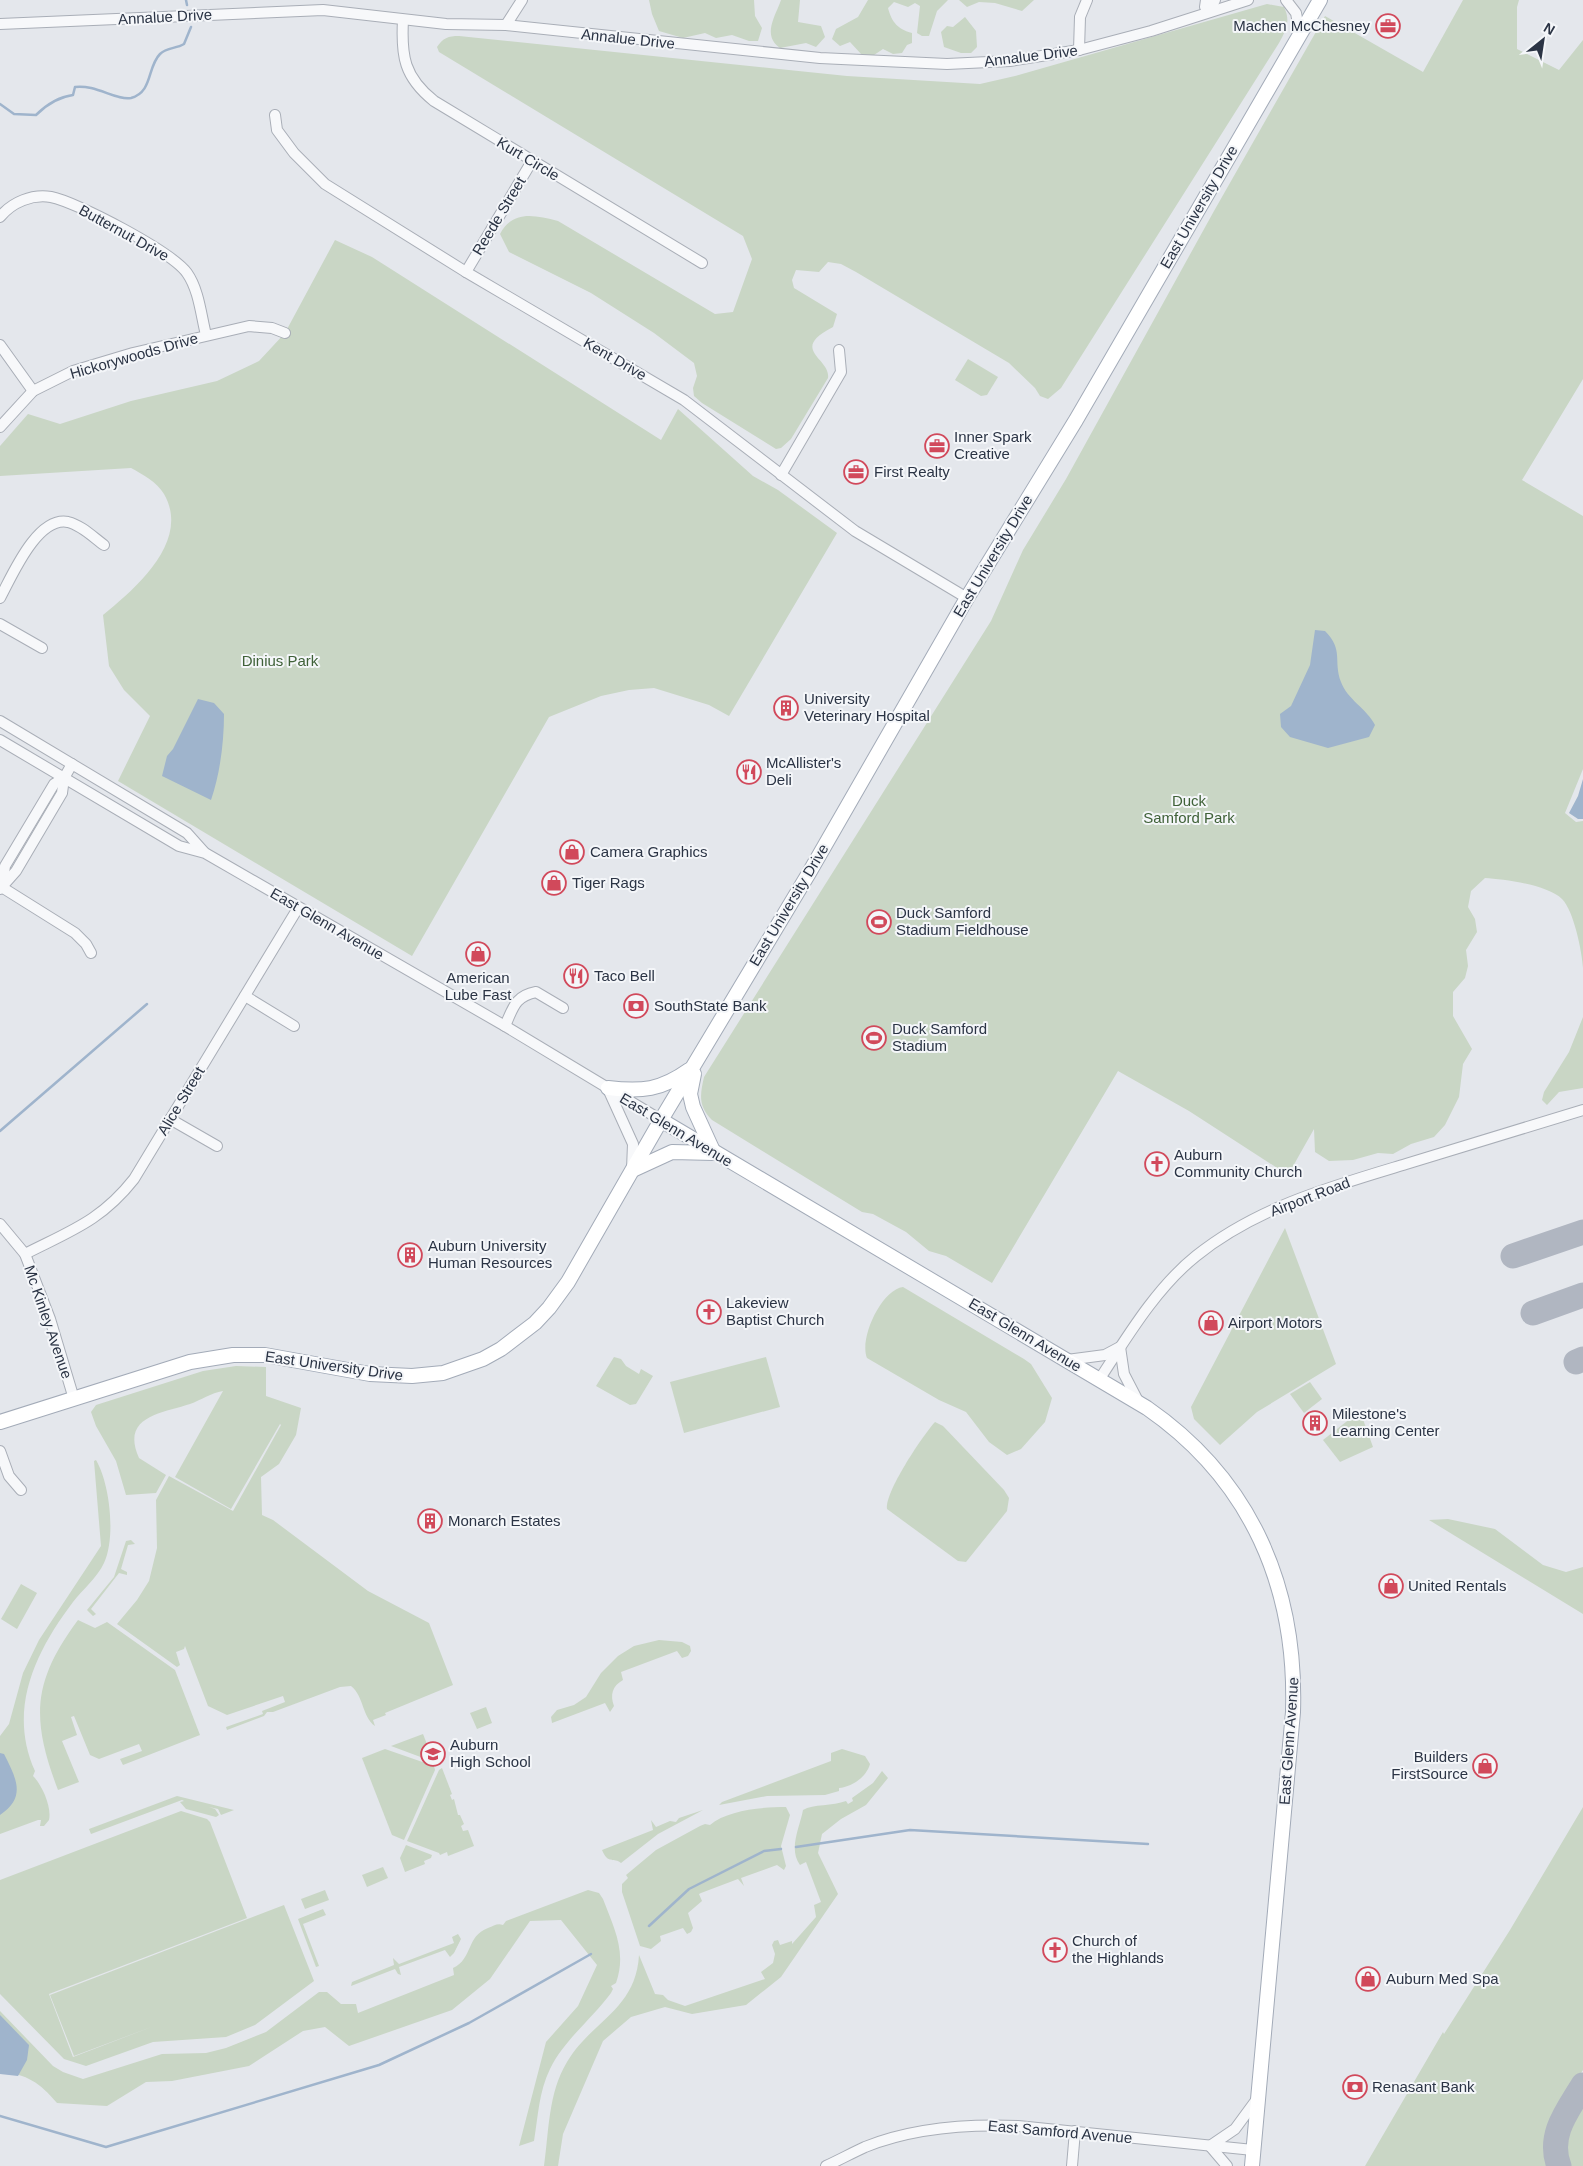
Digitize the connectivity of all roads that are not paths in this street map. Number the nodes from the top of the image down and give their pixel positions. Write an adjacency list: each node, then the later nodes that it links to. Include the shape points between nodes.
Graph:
1 (522, 0): 12 (street)
2 (1087, 0): 14 (street, via 1080,17)
3 (1206, 0): 9 (street, via 1205,7)
4 (1215, 0): 9 (street)
5 (1248, 0): 9 (street, Annalue Drive)
6 (1286, 0): 13 (street, via 1296,13)
7 (1320, 0): 13 (main road, East University Drive)
8 (323, 5): 10 (street, Annalue Drive); 11 (street, Annalue Drive)
9 (1209, 12): 14 (street, Annalue Drive)
10 (403, 20): 12 (street, Annalue Drive); 16 (street, Kurt Circle, via 405,61 421,91)
11 (0, 24)
12 (506, 25): 14 (street, Annalue Drive, via 883,63 1010,61)
13 (1300, 34): 29 (main road, East University Drive, via 1076,420)
14 (1079, 50)
15 (275, 115): 19 (street, Kent Drive, via 277,130 308,170 324,184)
16 (532, 161): 18 (street, Kurt Circle); 19 (street, Reede Street)
17 (0, 217): 21 (street, Butternut Drive, via 20,200 50,197 70,203 155,248 188,274 196,292)
18 (702, 263)
19 (466, 272): 26 (street, Kent Drive, via 684,400)
20 (285, 333): 21 (street, Hickorywoods Drive, via 249,326)
21 (206, 335): 24 (street, Hickorywoods Drive, via 73,371)
22 (0, 345): 24 (street)
23 (839, 350): 26 (street, via 841,372)
24 (33, 391): 25 (street, Hickorywoods Drive)
25 (0, 427)
26 (781, 475): 29 (street, Kent Drive, via 855,531)
27 (104, 545): 28 (street, via 79,527 68,522 56,522 45,528 29,546)
28 (0, 598)
29 (967, 598): 44 (main road, East University Drive)
30 (0, 624): 31 (street)
31 (42, 648)
32 (0, 721): 34 (street, East Glenn Avenue)
33 (0, 740): 35 (street, East Glenn Avenue)
34 (72, 764): 35 (street); 36 (street, East Glenn Avenue, via 186,833)
35 (64, 778): 36 (street, East Glenn Avenue, via 179,846); 37 (street, via 54,784 5,866)
36 (205, 853): 38 (street, East Glenn Avenue)
37 (1, 887): 39 (street, via 75,933)
38 (298, 908): 40 (street, Alice Street); 43 (street, East Glenn Avenue)
39 (91, 953)
40 (245, 996): 42 (street); 47 (street, Alice Street)
41 (563, 1008): 43 (street, via 536,992 524,995)
42 (294, 1026)
43 (505, 1026): 45 (street, East Glenn Avenue)
44 (695, 1065): 45 (main road, via 673,1081 654,1088 638,1091); 48 (main road, East University Drive); 50 (main road, via 690,1094)
45 (608, 1088): 48 (street, East Glenn Avenue); 51 (street, via 633,1144)
46 (1583, 1110): 54 (street, Airport Road, via 1328,1188 1258,1216 1230,1231 1196,1256 1172,1279)
47 (170, 1119): 49 (street); 53 (street, Alice Street, via 119,1198 88,1222)
48 (661, 1120): 50 (main road, East Glenn Avenue); 51 (main road, East University Drive)
49 (217, 1146)
50 (714, 1152): 51 (main road, via 672,1152); 55 (main road, East Glenn Avenue)
51 (632, 1171): 57 (main road, East University Drive, via 568,1282 549,1308 522,1334 483,1360 443,1373 412,1376 370,1374 265,1356 233,1355 190,1362)
52 (0, 1224): 53 (street, Mc Kinley Avenue)
53 (25, 1254): 57 (street, Mc Kinley Avenue, via 50,1319)
54 (1120, 1348): 55 (street, via 1105,1355); 56 (street, Airport Road); 58 (street, via 1124,1374)
55 (1066, 1360): 56 (main road, East Glenn Avenue)
56 (1099, 1380): 58 (main road, East Glenn Avenue)
57 (74, 1399): 59 (main road, East University Drive)
58 (1140, 1404): 62 (main road, East Glenn Avenue, via 1188,1440 1230,1488 1263,1544 1287,1615 1293,1657 1294,1712)
59 (0, 1422)
60 (0, 1451): 61 (street, via 8,1476)
61 (21, 1490)
62 (1259, 2096): 64 (street, via 1235,2129); 65 (main road, East Glenn Avenue)
63 (1075, 2131): 64 (street, East Samford Avenue); 66 (street, East Samford Avenue, via 985,2124 955,2127 873,2145); 67 (street)
64 (1210, 2146): 65 (street, East Samford Avenue); 68 (street)
65 (1253, 2150): 69 (main road, East Glenn Avenue)
66 (826, 2166)
67 (1072, 2166)
68 (1227, 2166)
69 (1252, 2166)

